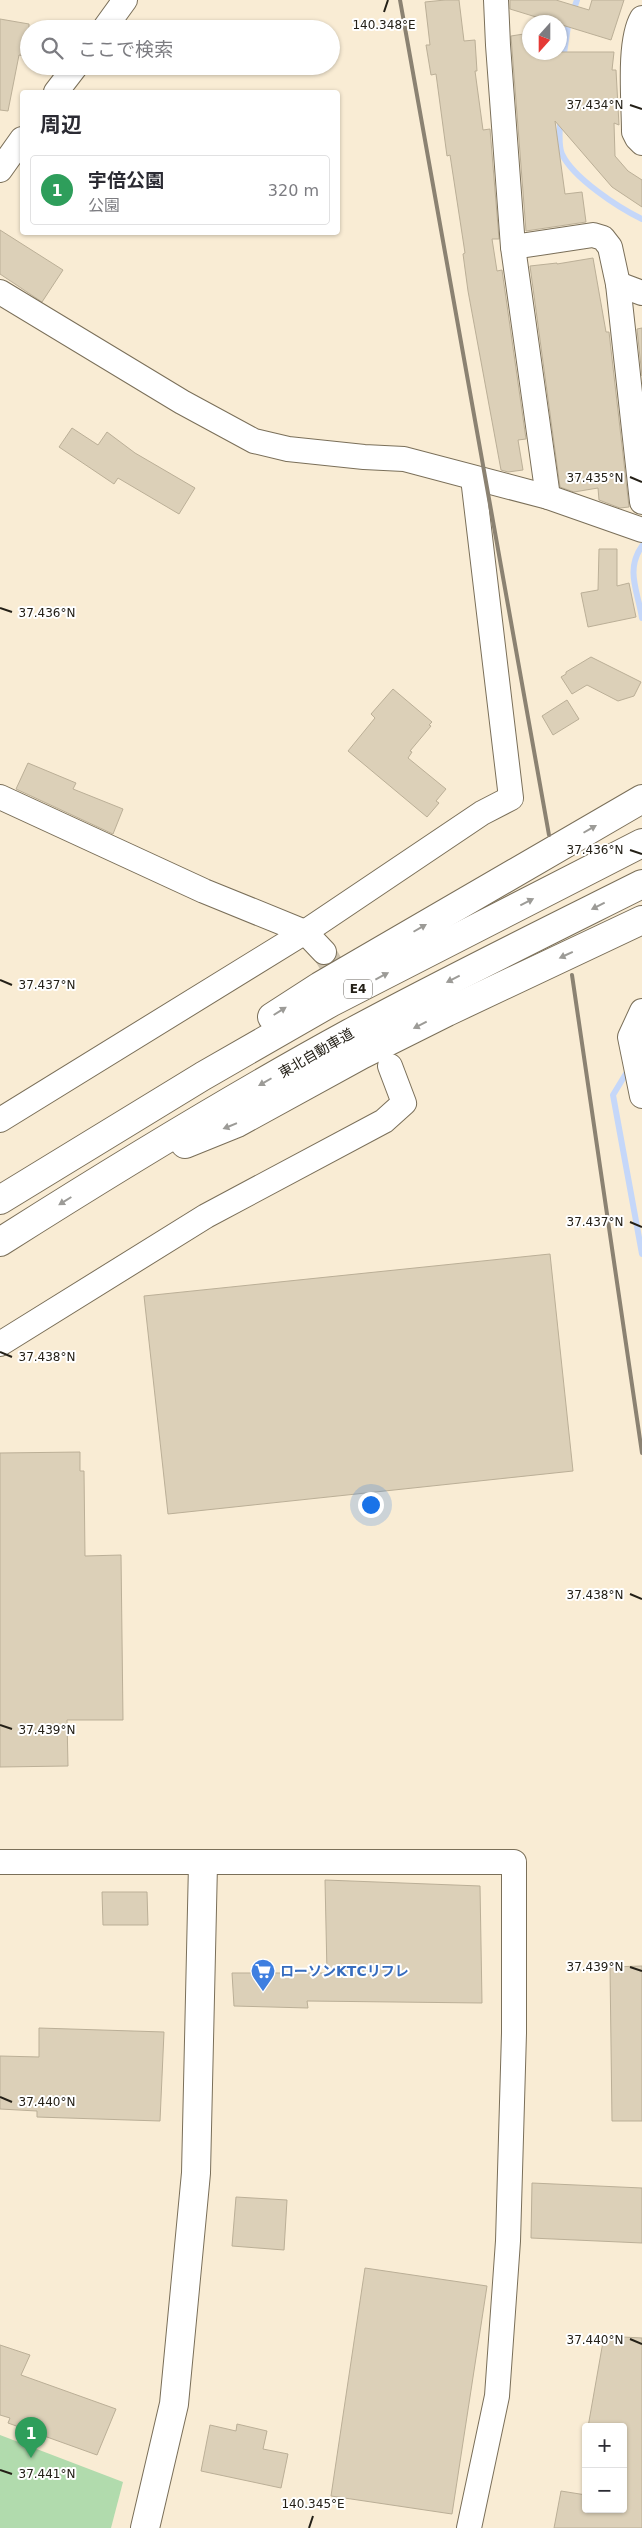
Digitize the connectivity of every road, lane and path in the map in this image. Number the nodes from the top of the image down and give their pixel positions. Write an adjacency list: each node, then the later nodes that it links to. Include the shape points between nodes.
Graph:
1 (125, 0): 4 (street)
2 (496, 0): 10 (street)
3 (642, 18): 8 (street, via 633,56 634,132)
4 (111, 20)
5 (69, 75): 6 (street)
6 (58, 90)
7 (20, 142): 9 (street)
8 (642, 143)
9 (0, 170)
10 (513, 247): 11 (street, via 593,234 603,238 610,247); 15 (street)
11 (618, 284): 13 (street); 16 (street)
12 (0, 292): 14 (street, via 212,420 254,441 298,450 404,458)
13 (642, 293)
14 (473, 478): 15 (street); 23 (street, via 511,798 482,813)
15 (548, 497): 17 (street)
16 (642, 502)
17 (642, 530)
18 (0, 797): 23 (street, via 204,891)
19 (642, 799): 29 (main road, one-way to 19, via 197,1064 320,986)
20 (642, 843): 29 (main road, E4, one-way to 20, via 330,1003)
21 (642, 884): 30 (main road, 東北自動車道 / E4, one-way to 30, via 431,990)
22 (642, 920): 30 (main road, one-way to 30, via 446,1012 237,1123)
23 (305, 932): 24 (street); 28 (street)
24 (324, 952)
25 (642, 1011): 27 (street, via 630,1037)
26 (390, 1066): 33 (street, via 404,1103 384,1121 206,1216)
27 (642, 1096)
28 (0, 1120)
29 (82, 1149): 31 (main road, E4)
30 (106, 1174): 32 (main road, 東北自動車道 / E4, one-way to 32)
31 (0, 1200)
32 (0, 1242)
33 (0, 1344)
34 (0, 1862): 35 (street)
35 (204, 1864): 36 (main road, via 196,2173 174,2404); 37 (street, via 514,1862 514,2033 507,2251 497,2396)
36 (145, 2528)
37 (469, 2528)

